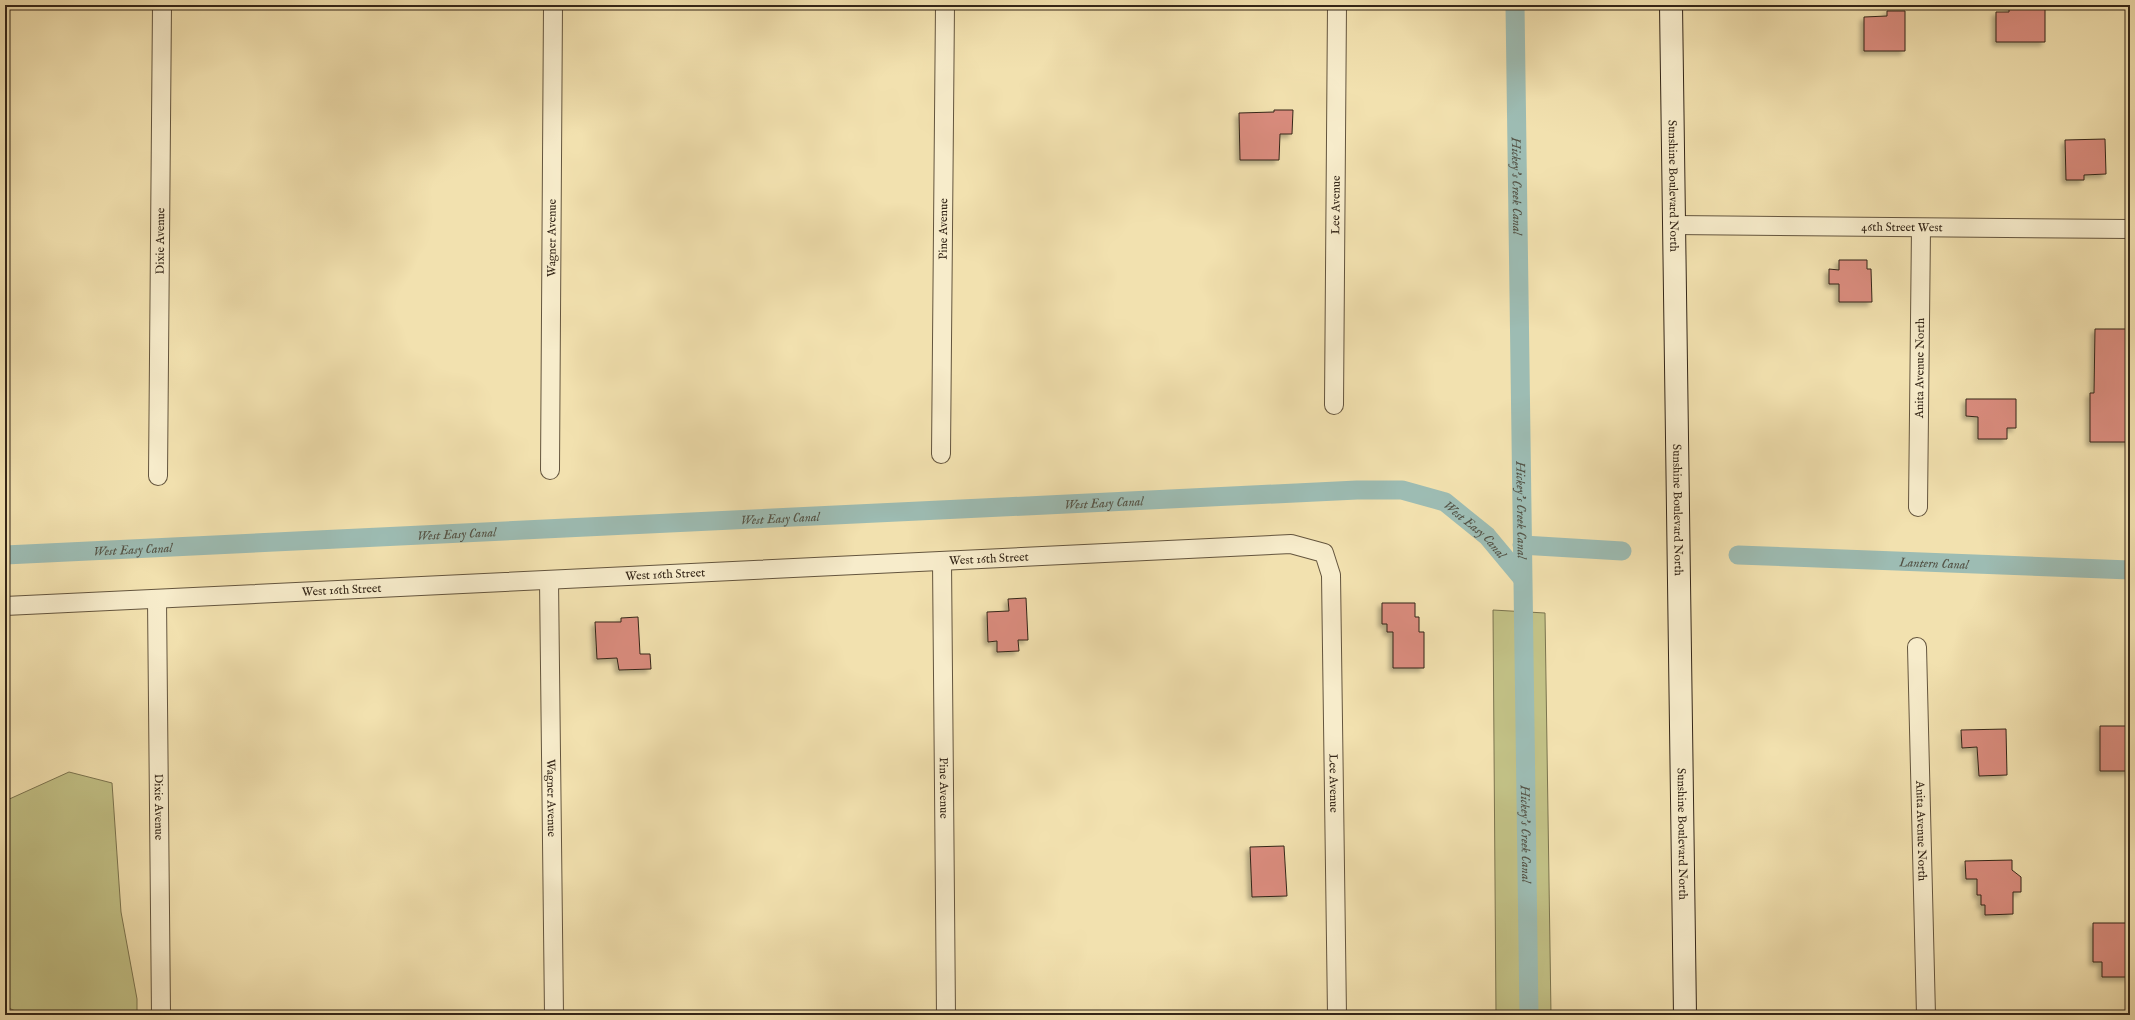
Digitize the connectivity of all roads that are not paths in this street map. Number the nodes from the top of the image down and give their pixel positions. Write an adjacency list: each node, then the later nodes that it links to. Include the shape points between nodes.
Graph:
1 (162, 5): 12 (street, Dixie Avenue)
2 (553, 5): 11 (street, Wagner Avenue)
3 (945, 5): 10 (street, Pine Avenue)
4 (1337, 5): 9 (street, Lee Avenue)
5 (1671, 5): 6 (street, Sunshine Boulevard North)
6 (1674, 225): 7 (street, 46th Street West); 24 (street, Sunshine Boulevard North)
7 (1921, 228): 8 (street, 46th Street West); 13 (street, Anita Avenue North)
8 (2130, 229)
9 (1334, 405)
10 (941, 454)
11 (550, 470)
12 (158, 476)
13 (1918, 507)
14 (1324, 553): 15 (street, West 16th Street, via 1291,544); 23 (street, Lee Avenue, via 1331,575)
15 (942, 561): 16 (street, West 16th Street); 22 (street, Pine Avenue)
16 (549, 580): 17 (street, West 16th Street); 21 (street, Wagner Avenue)
17 (157, 600): 18 (street, West 16th Street); 20 (street, Dixie Avenue)
18 (5, 606)
19 (1917, 647): 25 (street, Anita Avenue North)
20 (161, 1015)
21 (554, 1015)
22 (946, 1015)
23 (1337, 1015)
24 (1685, 1015)
25 (1926, 1015)

